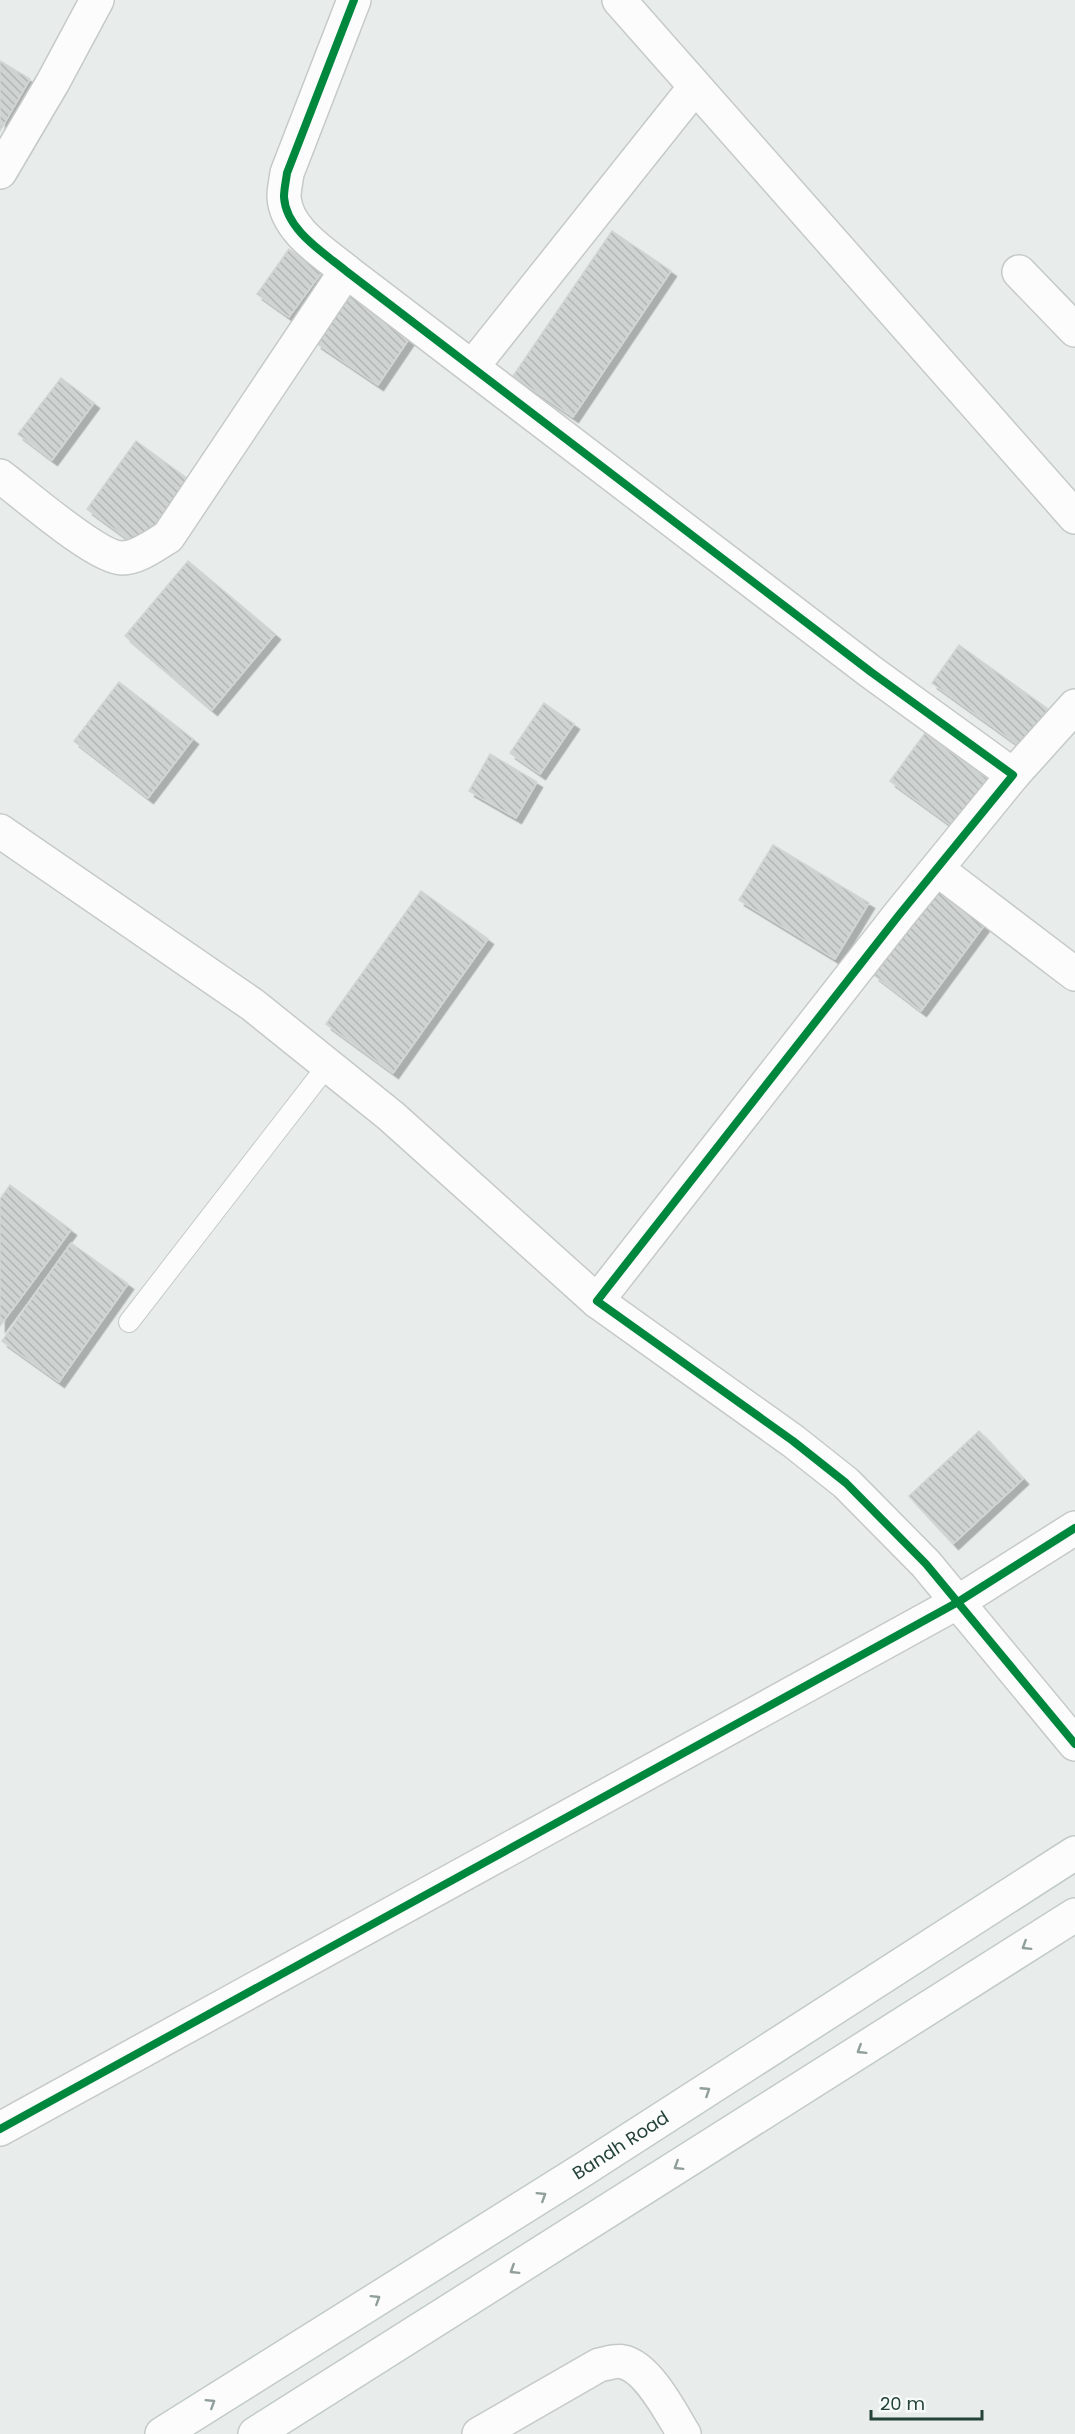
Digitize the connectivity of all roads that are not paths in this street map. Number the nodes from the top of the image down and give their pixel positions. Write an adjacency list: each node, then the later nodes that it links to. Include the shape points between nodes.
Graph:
1 (97, 0): 5 (street)
2 (354, 0): 6 (street, via 287,173 284,198 302,234)
3 (619, 0): 4 (street)
4 (695, 87): 9 (street); 11 (street)
5 (0, 172)
6 (346, 271): 9 (street); 10 (street, via 168,537 122,558 99,551)
7 (1019, 272): 8 (street)
8 (1075, 330)
9 (472, 367): 13 (street, via 871,672)
10 (0, 476)
11 (1075, 517)
12 (1075, 706): 13 (street)
13 (1013, 775): 15 (street)
14 (0, 831): 17 (street, via 254,1005)
15 (937, 869): 16 (street); 18 (street)
16 (1075, 974)
17 (327, 1066): 18 (street, via 391,1116); 19 (lane)
18 (597, 1301): 21 (street, via 846,1483)
19 (129, 1322)
20 (1075, 1528): 21 (street)
21 (958, 1602): 22 (street); 25 (street)
22 (1075, 1744)
23 (1075, 1853): 26 (street, Bandh Road, one-way to 23)
24 (1075, 1915): 27 (street, one-way to 27)
25 (0, 2129)
26 (162, 2434)
27 (255, 2434)
28 (479, 2434): 29 (street, via 599,2365 621,2361 634,2366 653,2386)
29 (684, 2434)

